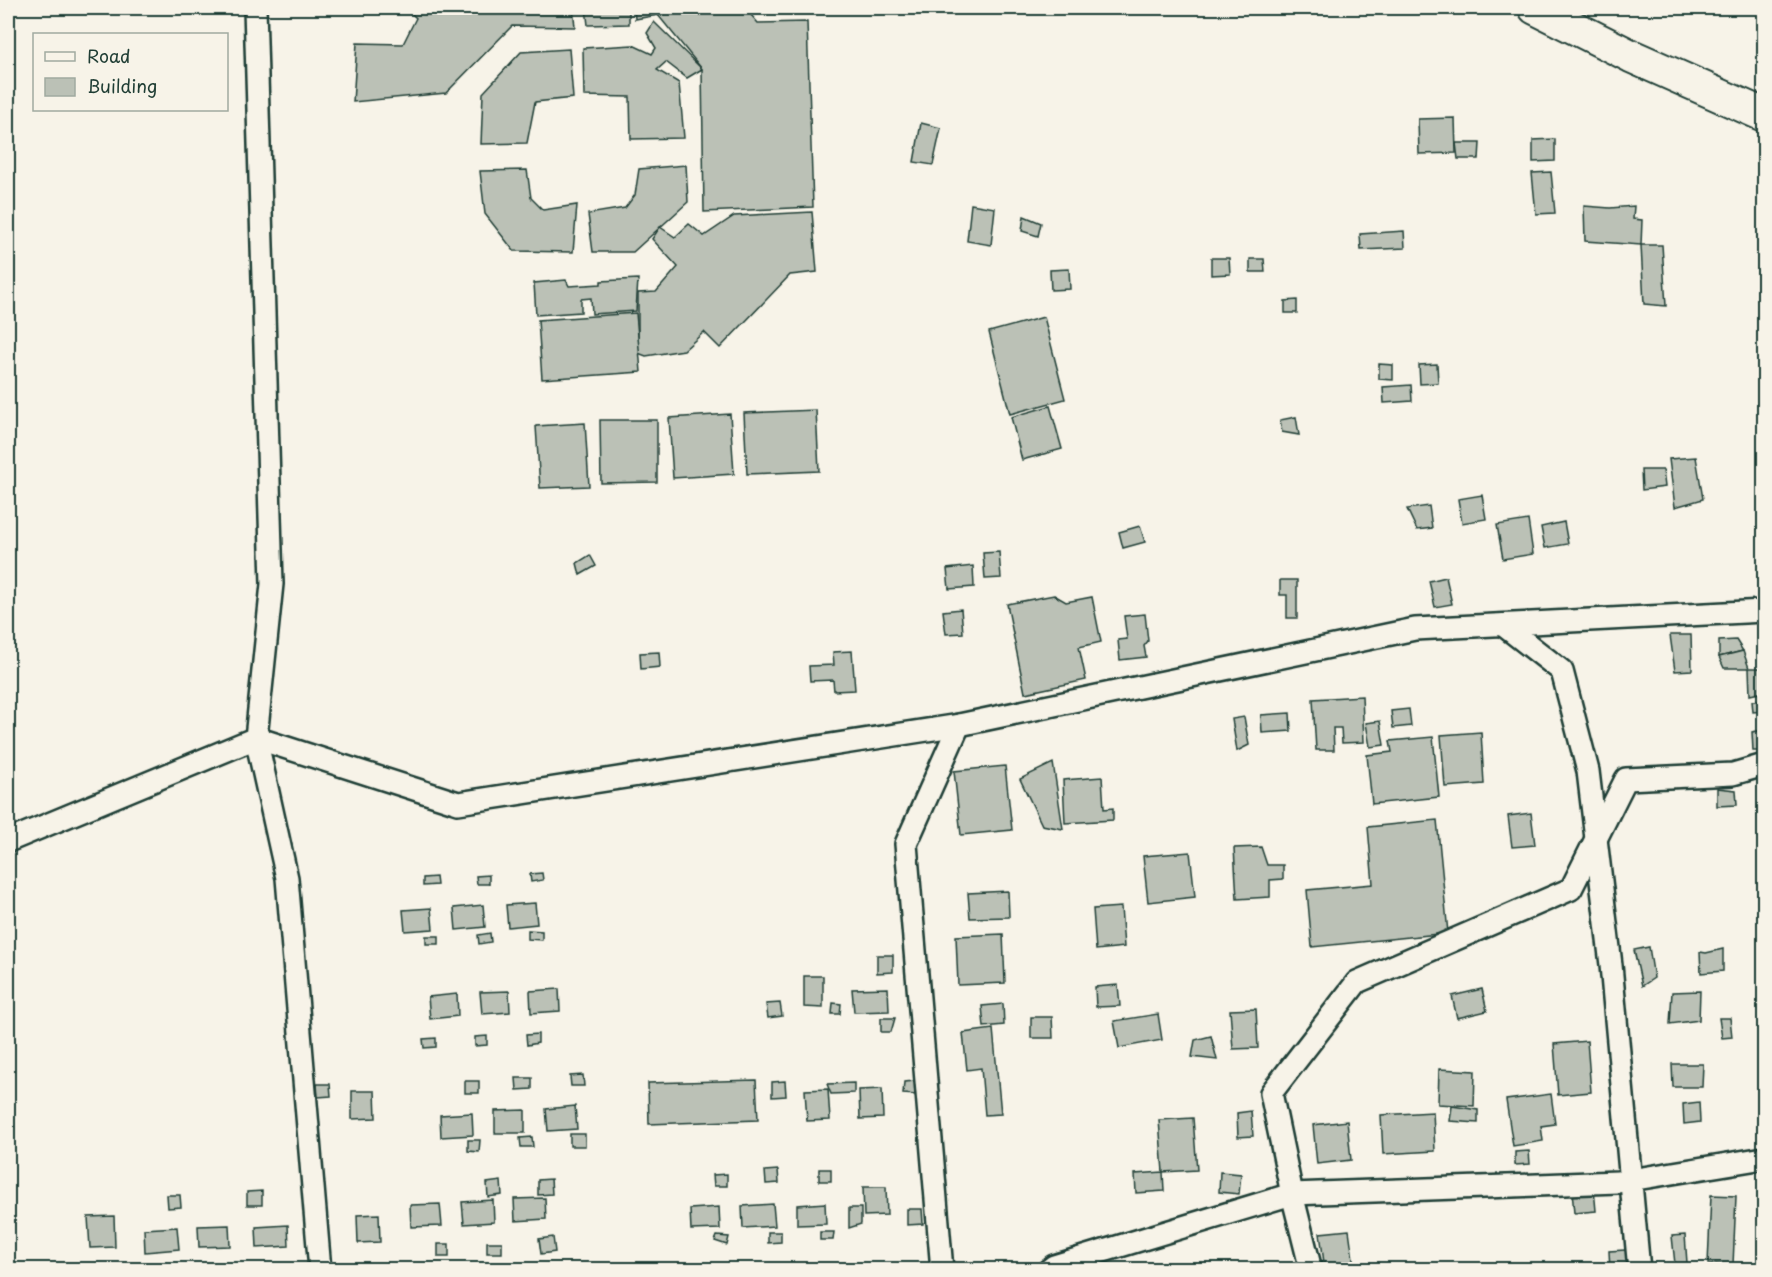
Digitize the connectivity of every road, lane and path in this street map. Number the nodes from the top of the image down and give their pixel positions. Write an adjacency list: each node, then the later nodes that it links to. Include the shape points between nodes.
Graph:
1 (255, 8): 7 (street, via 272,584)
2 (1535, 8): 3 (main road)
3 (1764, 115)
4 (1764, 611): 5 (street)
5 (1503, 625): 6 (street, via 1415,629); 9 (street, via 1562,671 1588,771)
6 (959, 726): 7 (street, via 458,802); 15 (street, via 906,844)
7 (256, 738): 10 (street); 14 (street, via 287,878)
8 (1764, 765): 9 (street, via 1733,774 1626,779)
9 (1596, 839): 12 (street); 13 (street, via 1571,889 1357,982 1271,1093)
10 (8, 841)
11 (1764, 1158): 12 (street)
12 (1631, 1180): 13 (street); 18 (street)
13 (1292, 1194): 16 (street); 17 (street)
14 (320, 1269)
15 (942, 1269)
16 (1049, 1269)
17 (1311, 1269)
18 (1639, 1269)

